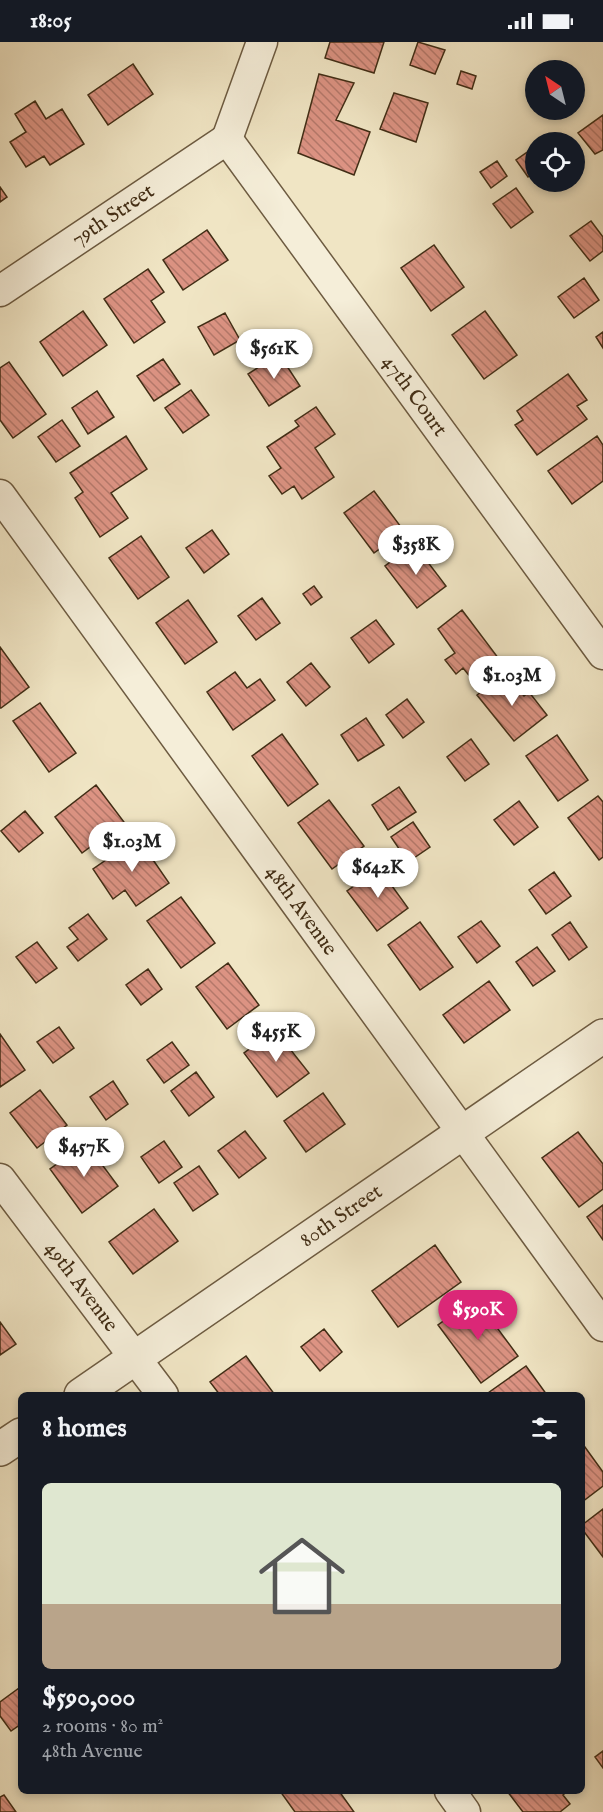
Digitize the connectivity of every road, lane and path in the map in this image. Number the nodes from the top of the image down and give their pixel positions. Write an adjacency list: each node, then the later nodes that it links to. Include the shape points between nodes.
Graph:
1 (262, 42): 2 (street)
2 (227, 139): 3 (street, 79th Street); 5 (street, 47th Court)
3 (0, 291)
4 (0, 495): 7 (street, 48th Avenue)
5 (603, 654)
6 (603, 1036): 7 (street, 80th Street)
7 (461, 1132): 9 (street, 48th Avenue); 10 (street, 80th Street)
8 (0, 1179): 10 (street, 49th Avenue)
9 (603, 1326)
10 (136, 1358): 11 (street, 80th Street); 12 (street, 49th Avenue)
11 (85, 1392)
12 (162, 1392)
13 (18, 1437): 14 (street)
14 (0, 1449)
15 (452, 1794): 16 (street)
16 (465, 1812)

